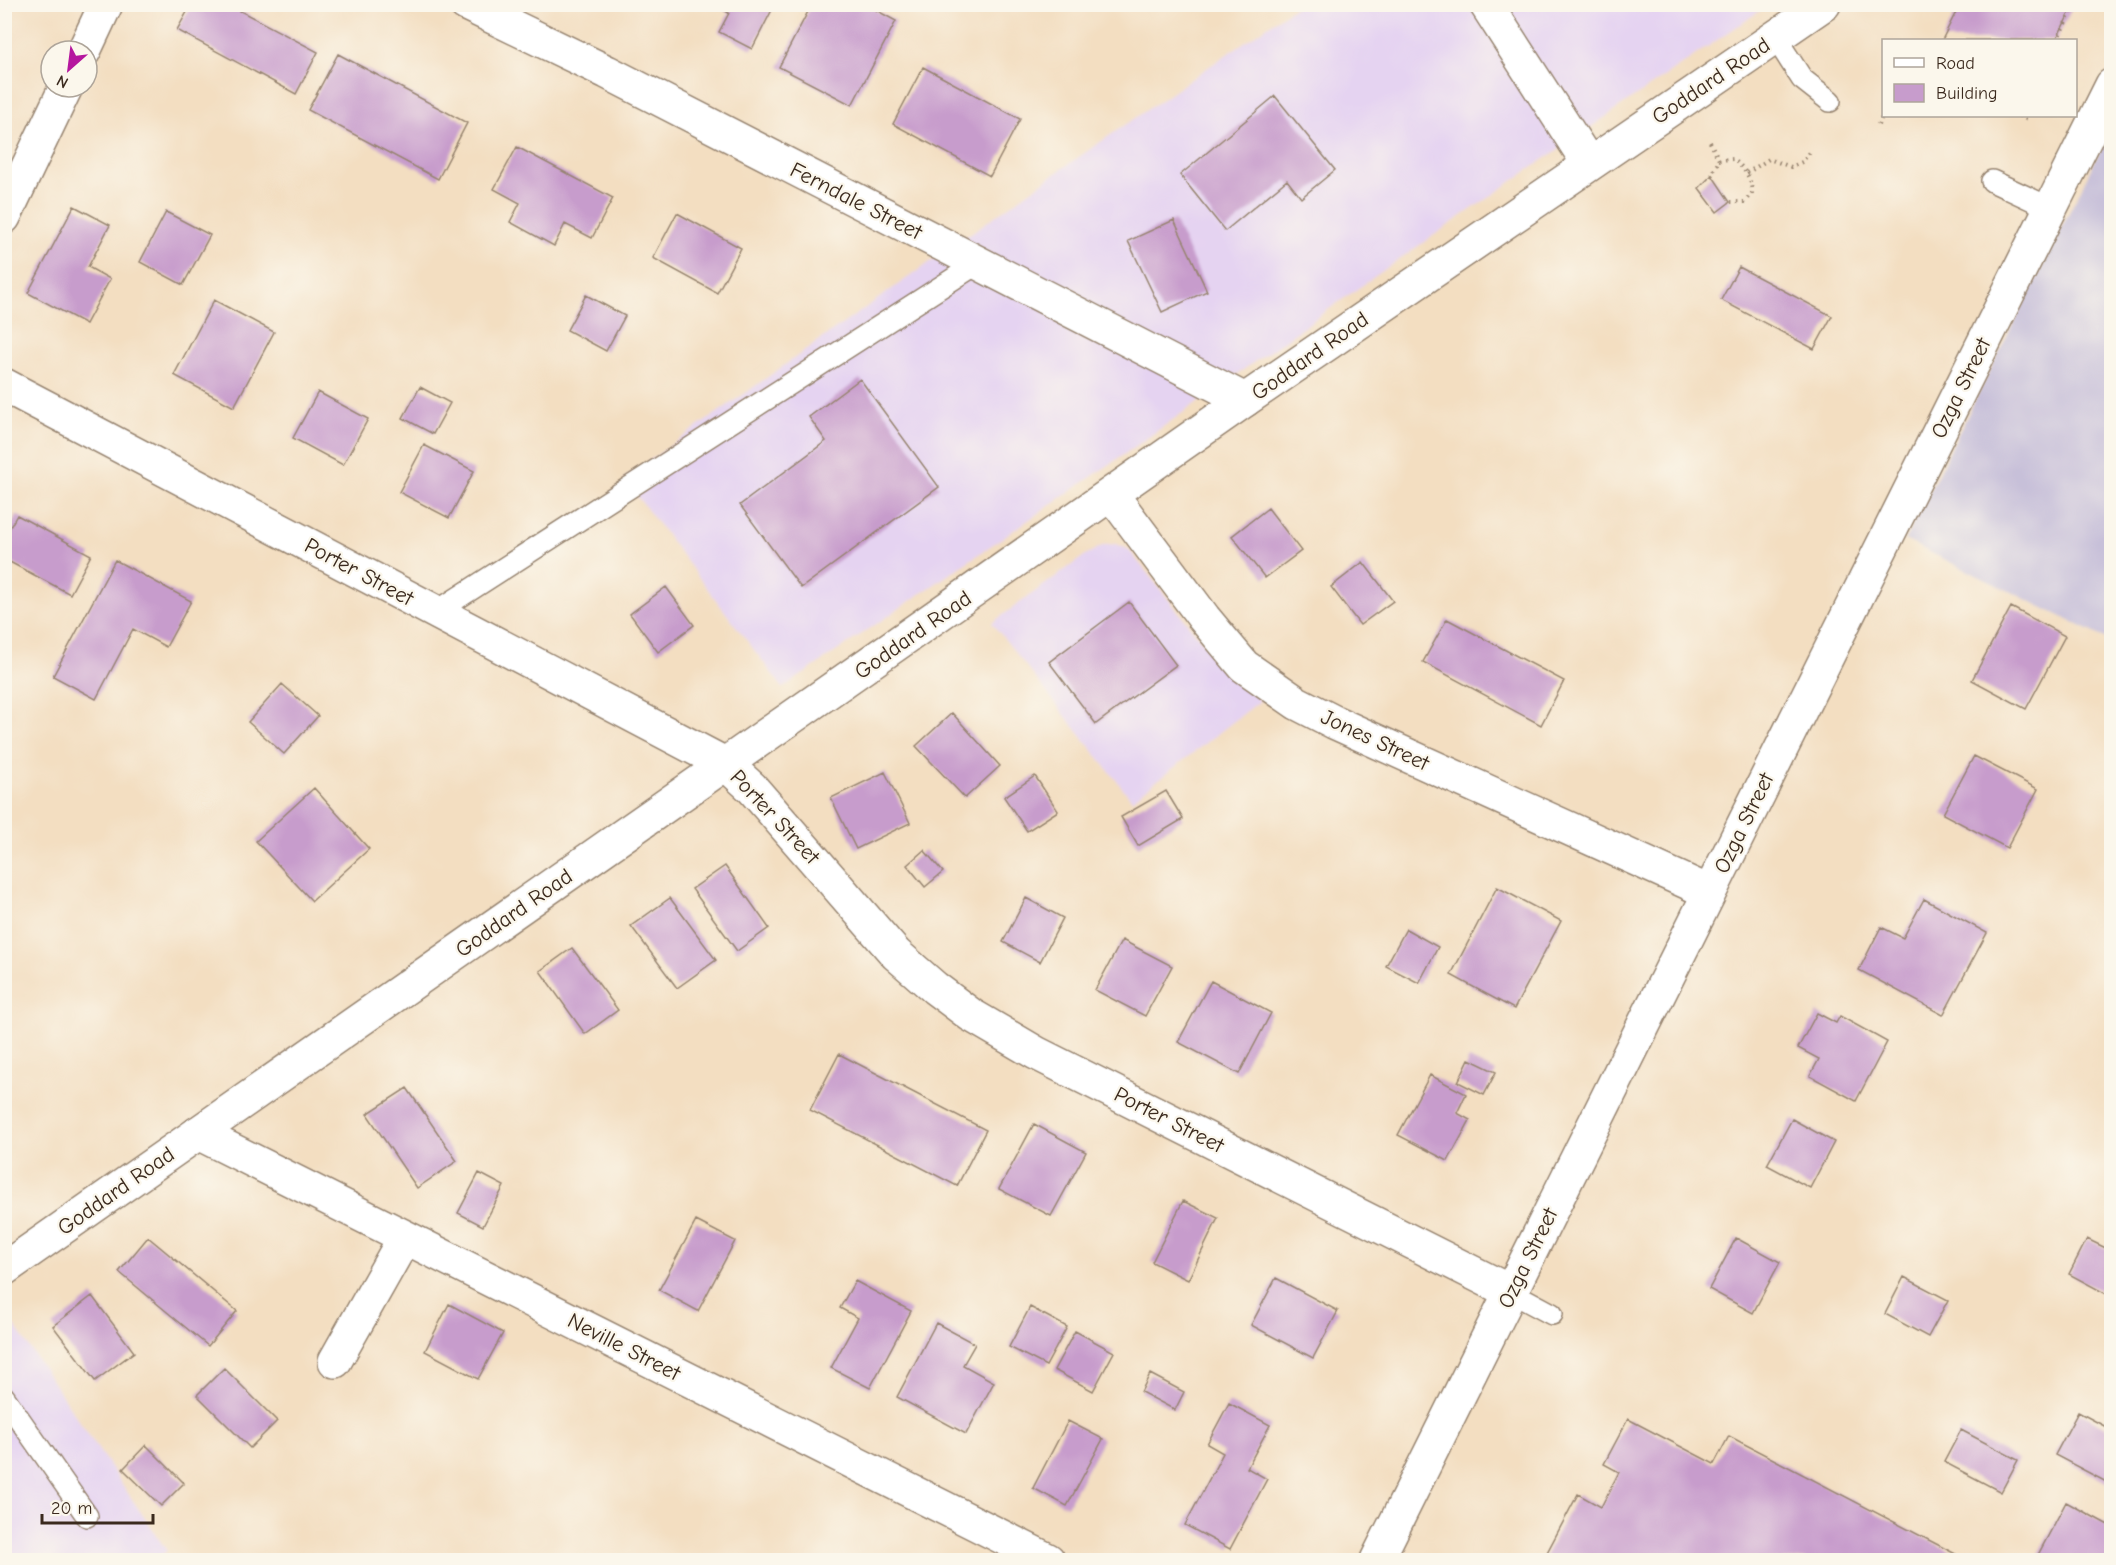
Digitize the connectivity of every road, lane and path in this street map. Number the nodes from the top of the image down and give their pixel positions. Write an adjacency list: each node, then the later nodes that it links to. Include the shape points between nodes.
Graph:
1 (106, 4): 7 (street)
2 (466, 4): 26 (street, Ferndale Street)
3 (1486, 4): 19 (street)
4 (1824, 4): 6 (street, Goddard Road)
5 (2075, 4): 8 (path)
6 (1775, 37): 11 (lane, via 1802,79); 19 (street, Goddard Road)
7 (90, 39)
8 (2058, 39)
9 (2112, 85): 24 (street, Ozga Street)
10 (60, 99): 25 (street)
11 (1830, 101)
12 (1882, 117): 15 (path)
13 (2022, 117): 14 (path)
14 (2026, 119)
15 (1878, 125)
16 (1710, 142): 18 (path)
17 (1810, 151): 20 (path, via 1802,162 1791,167 1769,159)
18 (1719, 160): 20 (path, via 1733,159); 21 (path)
19 (1588, 164): 28 (street, Goddard Road)
20 (1747, 173): 23 (path, via 1752,193 1744,202)
21 (1712, 175)
22 (1992, 180): 24 (lane)
23 (1730, 202)
24 (2050, 208): 32 (street, Ozga Street)
25 (4, 218)
26 (978, 263): 28 (street, Ferndale Street); 30 (lane)
27 (4, 385): 30 (street, Porter Street)
28 (1245, 400): 29 (street, Goddard Road)
29 (1112, 495): 31 (street, Goddard Road); 32 (street, Jones Street, via 1203,618 1244,666 1297,703)
30 (436, 612): 31 (street, Porter Street)
31 (727, 765): 33 (street, Goddard Road); 36 (street, Porter Street, via 752,788 896,954 971,1015 1046,1059)
32 (1709, 892): 36 (street, Ozga Street)
33 (198, 1133): 34 (street, Neville Street); 35 (street, Goddard Road)
34 (405, 1237): 38 (street); 41 (street, Neville Street)
35 (4, 1269)
36 (1511, 1292): 37 (lane); 42 (street, Ozga Street)
37 (1552, 1314)
38 (335, 1360)
39 (4, 1397): 40 (lane)
40 (87, 1516)
41 (1048, 1560)
42 (1377, 1560)

